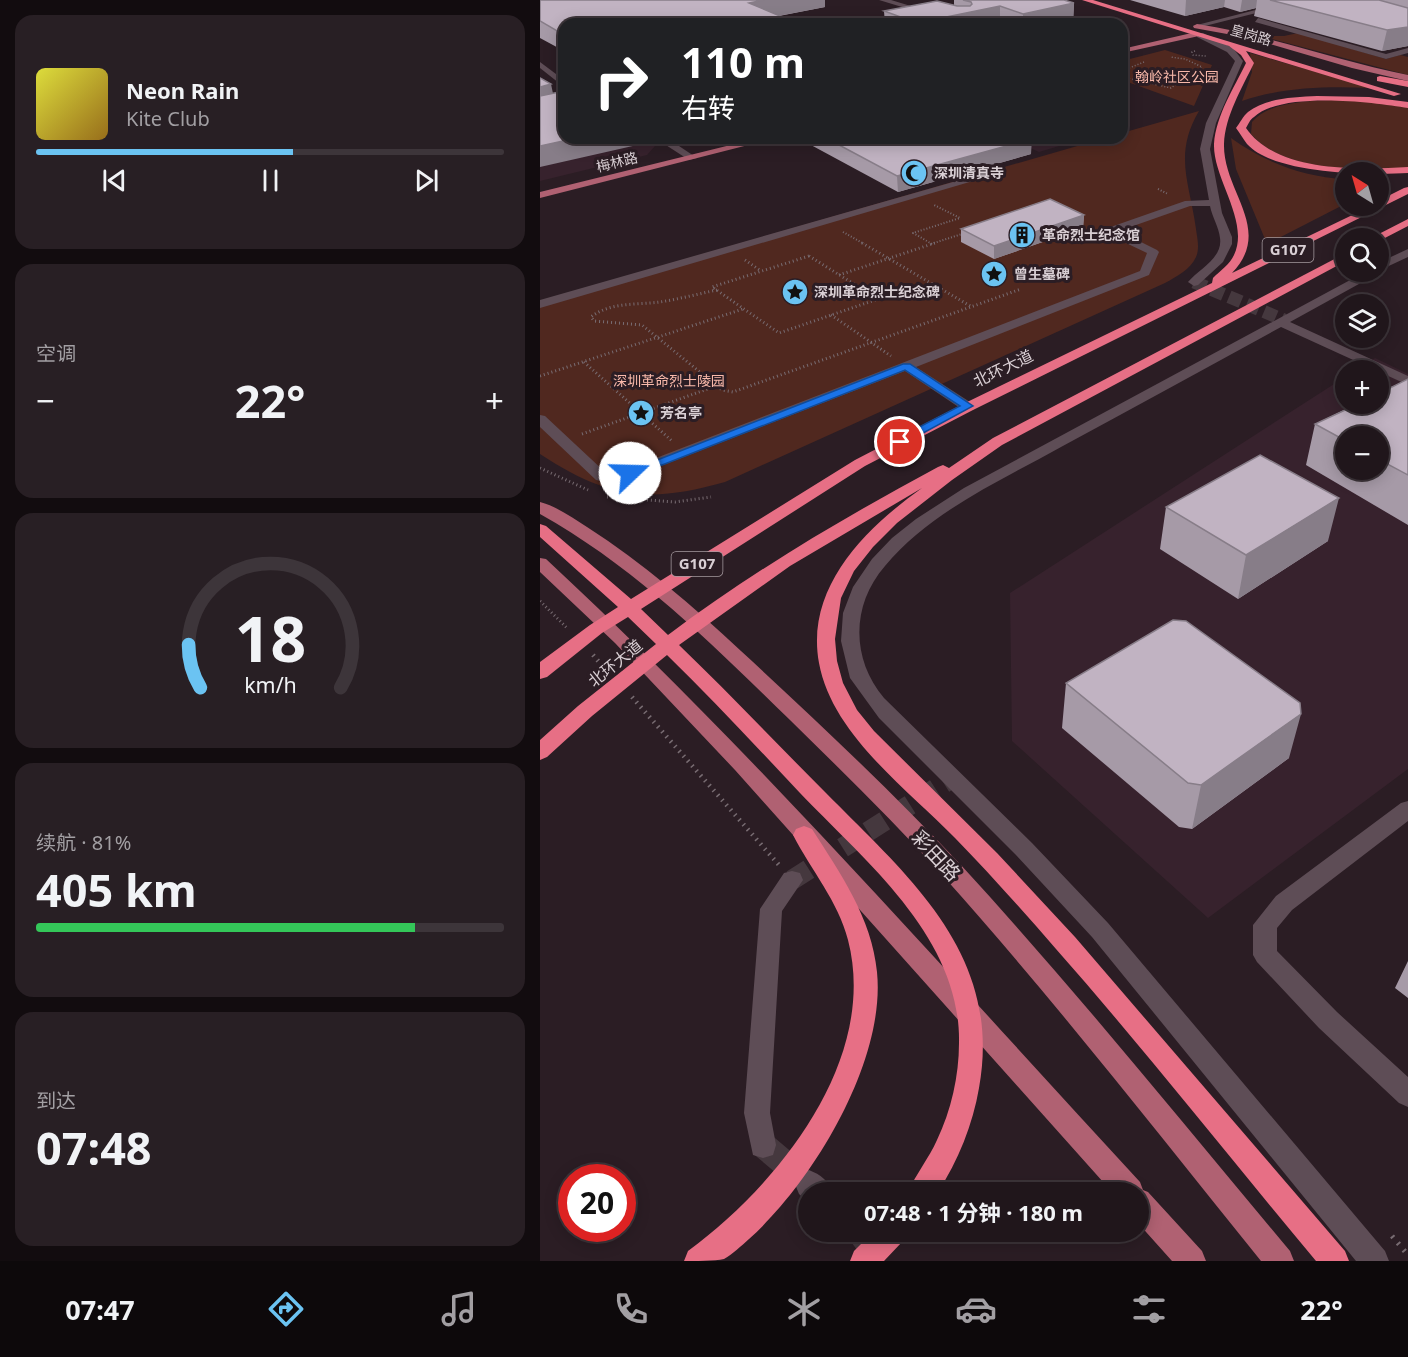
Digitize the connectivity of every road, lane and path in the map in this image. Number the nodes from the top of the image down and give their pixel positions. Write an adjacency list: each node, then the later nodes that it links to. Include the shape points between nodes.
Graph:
1 (883, 0): 6 (street)
2 (1086, 0): 7 (highway, 皇岗路)
3 (1110, 0): 8 (highway, 皇岗路)
4 (1304, 0): 8 (street)
5 (1316, 6): 12 (street, via 1258,20 1386,57)
6 (945, 18)
7 (1187, 31): 8 (highway, 皇岗路); 10 (main road)
8 (1198, 32): 9 (highway, 皇岗路); 11 (main road); 18 (main road, via 1226,30); 20 (highway, 皇岗路); 34 (street, via 1230,50 1239,62 1207,138 1206,160)
9 (1226, 42): 21 (highway, 皇岗路); 22 (highway, via 1244,53 1250,63)
10 (1128, 46)
11 (1128, 50)
12 (1408, 50)
13 (1140, 56): 16 (path, via 1148,59)
14 (1166, 57): 17 (path, via 1185,59 1202,67 1171,88)
15 (540, 64): 19 (street)
16 (1128, 68)
17 (1128, 78)
18 (1408, 78)
19 (558, 81)
20 (1408, 86)
21 (1407, 101): 22 (highway, via 1347,91 1281,96 1242,107); 27 (highway, via 1342,97 1290,101 1250,115 1241,128 1263,151 1292,161 1336,170)
22 (1224, 121): 51 (highway, via 1220,163 1242,226 1243,243 1232,266)
23 (670, 144): 26 (street)
24 (730, 144): 26 (main road, 梅林路)
25 (744, 144): 26 (main road, 梅林路)
26 (689, 156): 29 (main road, 梅林路); 31 (main road, 梅林路)
27 (1408, 170)
28 (985, 176): 32 (street)
29 (540, 190)
30 (1408, 190): 33 (highway, 北环大道 / G107)
31 (540, 195)
32 (914, 195): 36 (street); 42 (path, via 960,218 913,233)
33 (1389, 200)
34 (1215, 203): 51 (street, via 1226,237 1224,253); 62 (street, via 1189,203 1109,231 1153,252 1145,273)
35 (1354, 216): 51 (highway, 北环大道 / G107)
36 (825, 222): 44 (path); 54 (street)
37 (1408, 222): 39 (highway)
38 (967, 232): 42 (path)
39 (1389, 232)
40 (1408, 234): 41 (highway)
41 (1389, 243)
42 (933, 244): 44 (path)
43 (1408, 252): 46 (street)
44 (889, 259): 48 (path); 55 (path)
45 (1335, 262): 53 (highway, 北环大道 / G107)
46 (1389, 262)
47 (1335, 269): 53 (highway)
48 (839, 275): 52 (path, via 809,256 712,287); 57 (path, via 878,299)
49 (1354, 282): 58 (street)
50 (1021, 289): 55 (path)
51 (1196, 289): 66 (highway, 北环大道 / G107)
52 (717, 290): 56 (path); 59 (path, via 606,309 591,317 604,323 642,325)
53 (1271, 296): 70 (highway, 北环大道 / G107)
54 (540, 304)
55 (972, 307): 60 (path)
56 (744, 309): 57 (path, via 779,333); 59 (path)
57 (831, 315): 60 (path)
58 (1280, 322): 64 (street); 96 (street, via 970,491 920,523 879,560 863,585 850,631 852,654 868,691 886,713 1100,930)
59 (657, 337): 61 (path); 65 (path)
60 (872, 343): 62 (path); 65 (path, via 742,391 728,392)
61 (583, 362): 63 (path); 67 (path)
62 (906, 366): 66 (street); 71 (street)
63 (540, 375)
64 (1408, 381)
65 (717, 386): 67 (path)
66 (968, 406): 78 (highway, 北环大道 / G107, via 860,463 724,546 596,629)
67 (641, 413): 69 (path); 71 (path)
68 (540, 420): 69 (street)
69 (562, 441): 71 (street, via 593,472 610,478)
70 (998, 441): 81 (highway, 北环大道 / G107, via 888,499 720,607 636,670); 95 (highway, via 883,528 846,568 829,606 826,625 828,664 839,696 878,749 959,828 1093,972)
71 (684, 452)
72 (540, 507): 94 (main road, 彩田路, via 577,525 653,581 830,746 950,870 1058,992)
73 (540, 529): 87 (highway, via 716,692 895,879 952,955 967,996 972,1039 967,1090)
74 (540, 563): 83 (main road, via 657,676)
75 (540, 601): 76 (path)
76 (569, 630)
77 (585, 647): 79 (path)
78 (540, 672)
79 (609, 673)
80 (625, 690): 84 (path)
81 (540, 752)
82 (1408, 809): 85 (street, via 1284,903 1265,925 1265,955)
83 (804, 835): 88 (main road); 91 (highway, via 843,897 860,940 866,979 859,1039 830,1109 790,1173 748,1220)
84 (786, 872): 86 (street, via 771,909 756,1113)
85 (1408, 1094)
86 (763, 1145)
87 (930, 1182)
88 (1121, 1182)
89 (1149, 1214): 93 (main road)
90 (882, 1242): 92 (highway)
91 (698, 1261)
92 (864, 1261)
93 (1192, 1261)
94 (1280, 1261)
95 (1335, 1261)
96 (1375, 1261)

